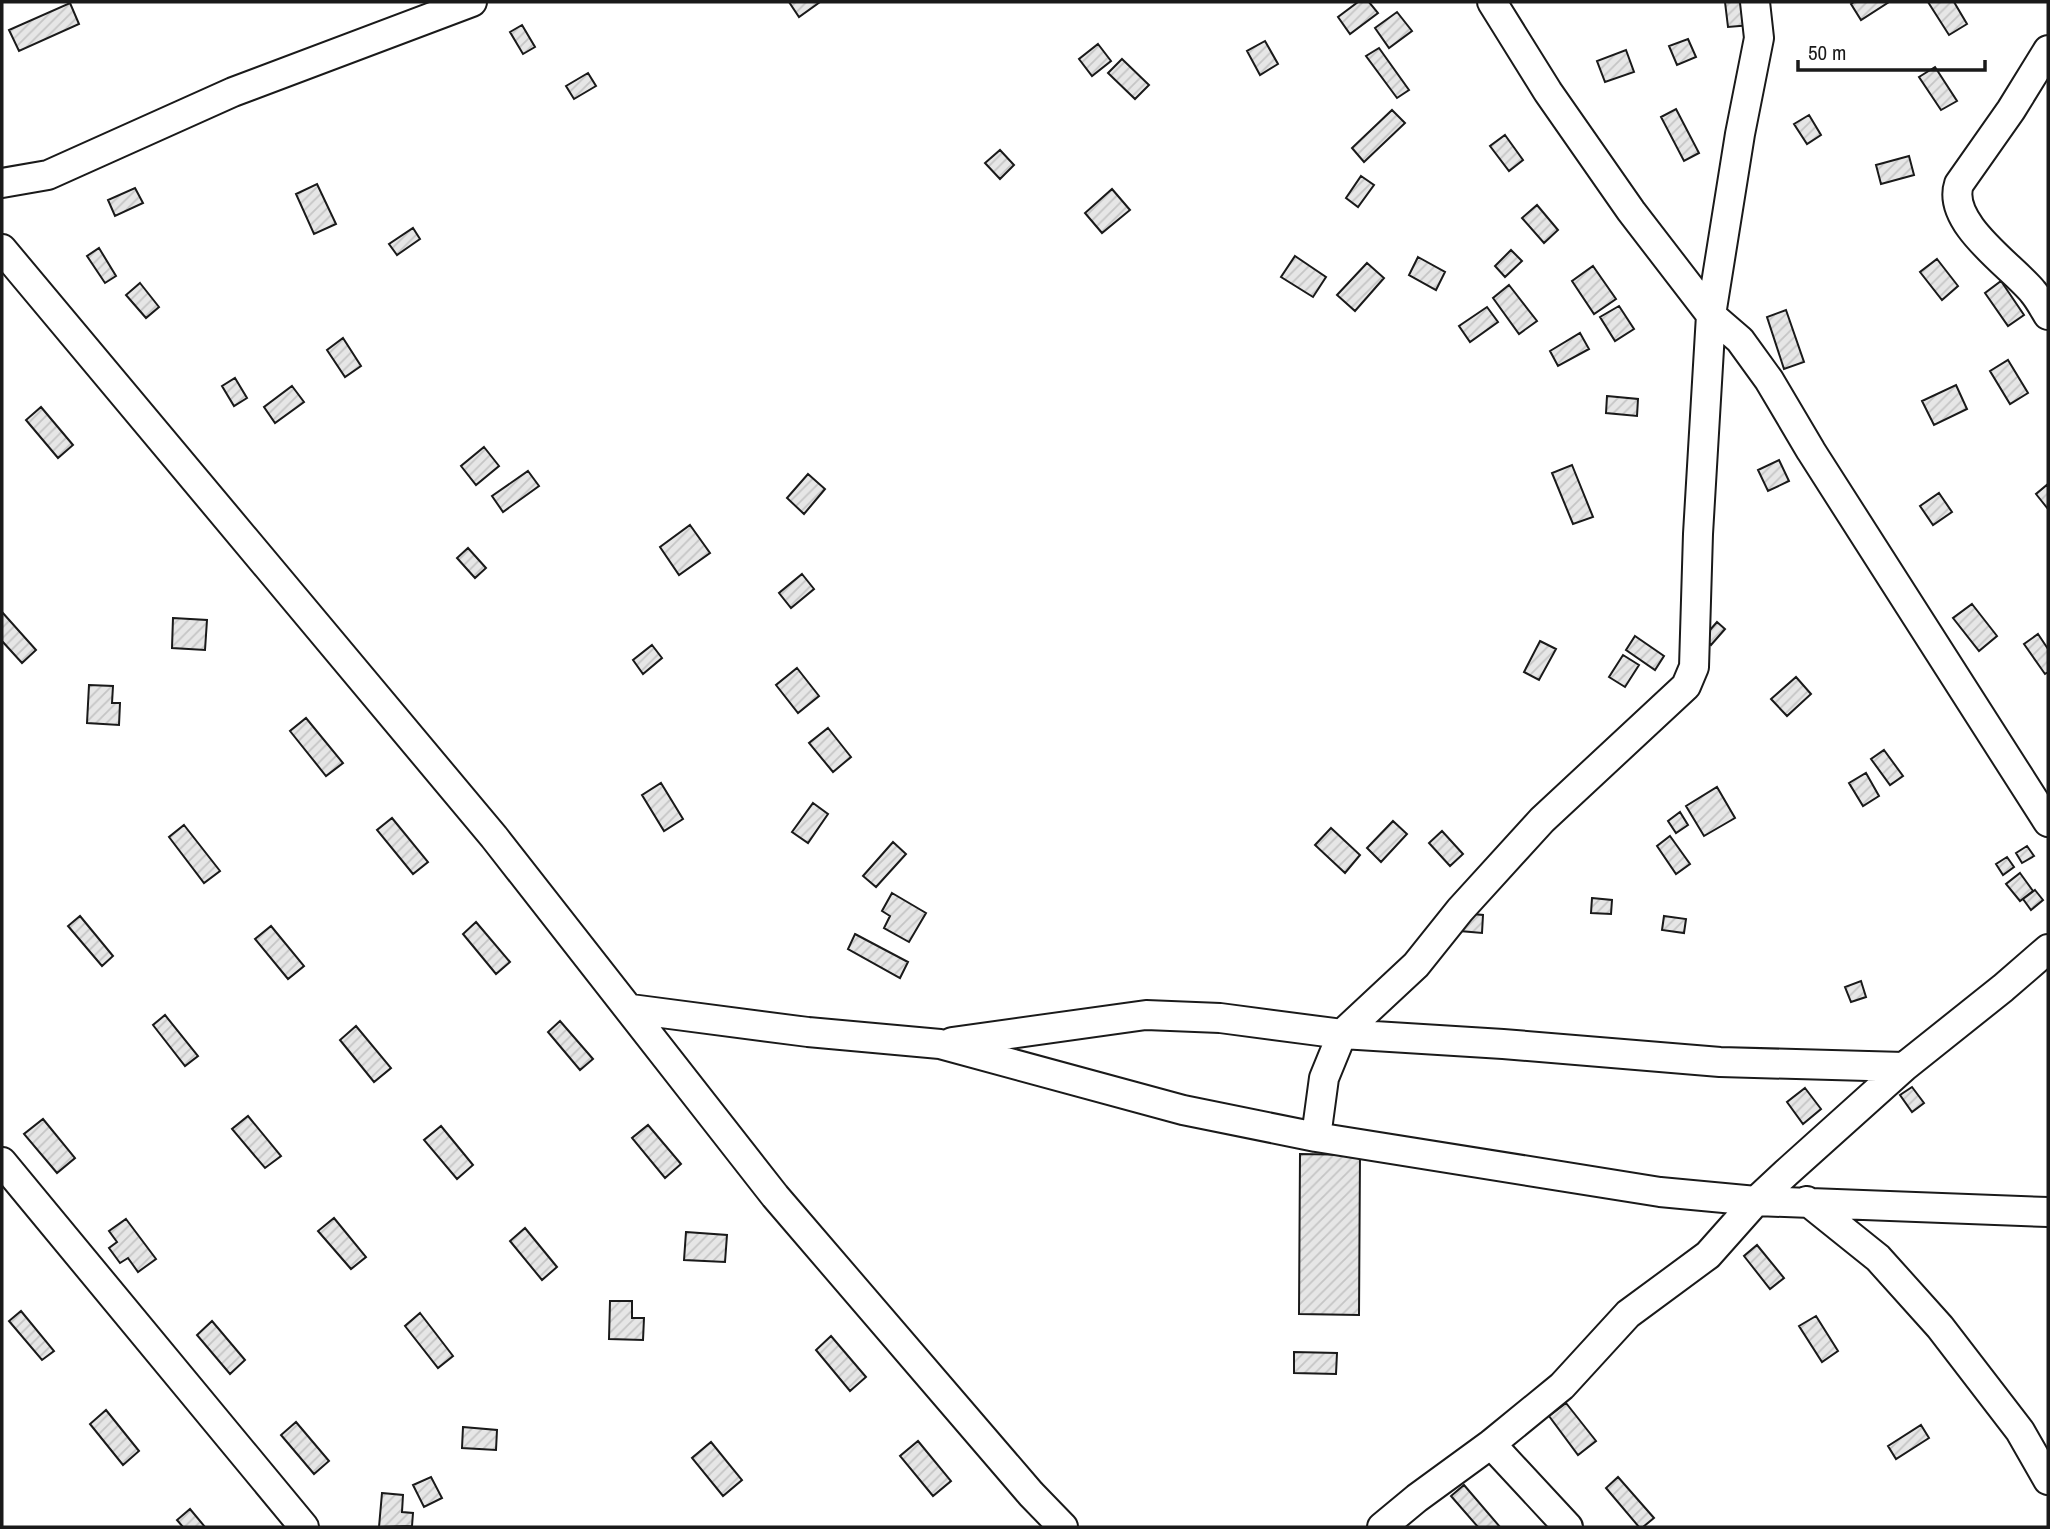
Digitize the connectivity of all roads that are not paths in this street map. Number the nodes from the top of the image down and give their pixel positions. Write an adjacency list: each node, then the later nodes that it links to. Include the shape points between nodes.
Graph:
1 (472, 2): 5 (street, via 233,92 48,175)
2 (1492, 2): 7 (street, via 1631,211)
3 (1755, 2): 7 (street, via 1759,38)
4 (2048, 50): 8 (street, via 1956,192 1977,237 2034,292)
5 (2, 183)
6 (2, 249): 11 (street, via 494,837)
7 (1711, 315): 9 (street, via 1740,340 1769,380); 12 (street, via 1694,667 1686,686 1542,820 1416,965)
8 (2048, 315)
9 (2048, 822)
10 (2048, 949): 14 (street)
11 (631, 1009): 13 (street); 24 (street, via 775,1196)
12 (1342, 1034): 13 (street, via 1220,1018 1146,1015); 14 (street, via 1720,1062); 15 (street, via 1324,1078)
13 (940, 1044): 15 (street, via 1183,1110)
14 (1904, 1067): 17 (street)
15 (1316, 1138): 18 (street, via 1660,1192)
16 (2, 1162): 23 (street)
17 (1786, 1173): 18 (street); 19 (street)
18 (1756, 1201): 19 (street); 21 (street, via 1708,1255 1628,1314 1562,1386)
19 (1809, 1204): 20 (street); 22 (street, via 1878,1258 1940,1328 2020,1431)
20 (2048, 1212)
21 (1491, 1444): 25 (street); 26 (street)
22 (2048, 1480)
23 (304, 1527)
24 (1063, 1527)
25 (1381, 1527)
26 (1568, 1527)

